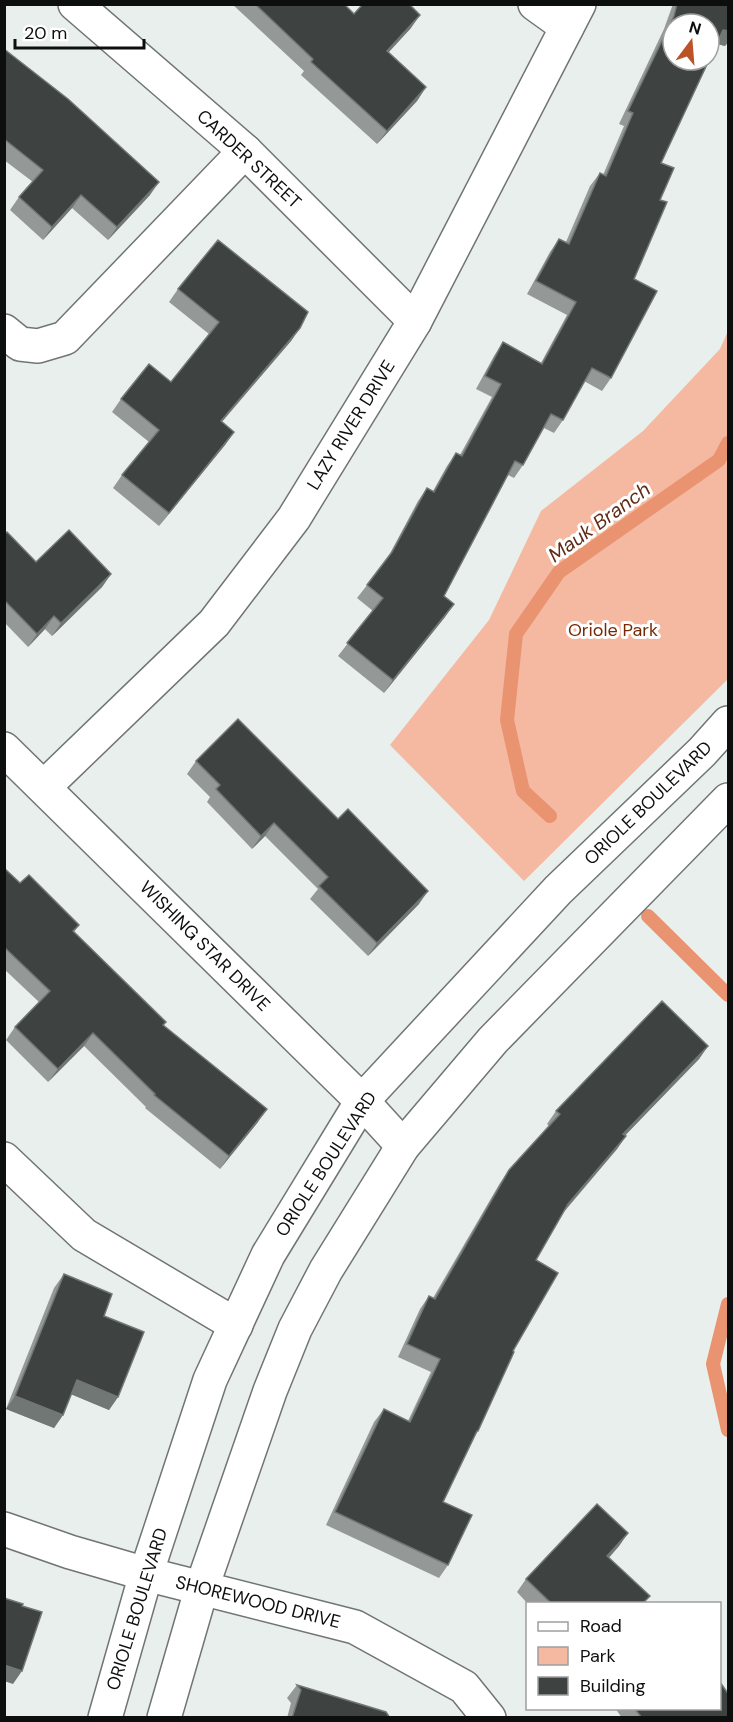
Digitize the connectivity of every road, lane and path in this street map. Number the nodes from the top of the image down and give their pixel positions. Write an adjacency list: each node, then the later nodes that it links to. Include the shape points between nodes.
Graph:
1 (75, 4): 4 (street, CARDER STREET)
2 (535, 4): 3 (street)
3 (573, 16): 5 (street, LAZY RIVER DRIVE)
4 (244, 151): 5 (street, CARDER STREET); 6 (street, via 65,338 38,346 20,344)
5 (415, 321): 9 (street, LAZY RIVER DRIVE, via 294,518 214,623)
6 (4, 331)
7 (729, 723): 11 (street, ORIOLE BOULEVARD, via 558,890)
8 (4, 749): 9 (street, WISHING STAR DRIVE)
9 (44, 787): 11 (street, WISHING STAR DRIVE)
10 (729, 800): 12 (street, via 494,1040)
11 (362, 1101): 12 (street, WISHING STAR DRIVE); 14 (street, ORIOLE BOULEVARD, via 268,1255)
12 (404, 1146): 17 (street, via 326,1270 295,1329)
13 (4, 1159): 14 (street, via 84,1235)
14 (236, 1325): 16 (street, ORIOLE BOULEVARD, via 210,1380)
15 (4, 1529): 16 (street, SHOREWOOD DRIVE)
16 (146, 1574): 17 (street, SHOREWOOD DRIVE); 18 (street, ORIOLE BOULEVARD)
17 (202, 1587): 19 (street); 20 (street, SHOREWOOD DRIVE, via 355,1627 464,1688)
18 (105, 1718)
19 (164, 1718)
20 (489, 1718)

